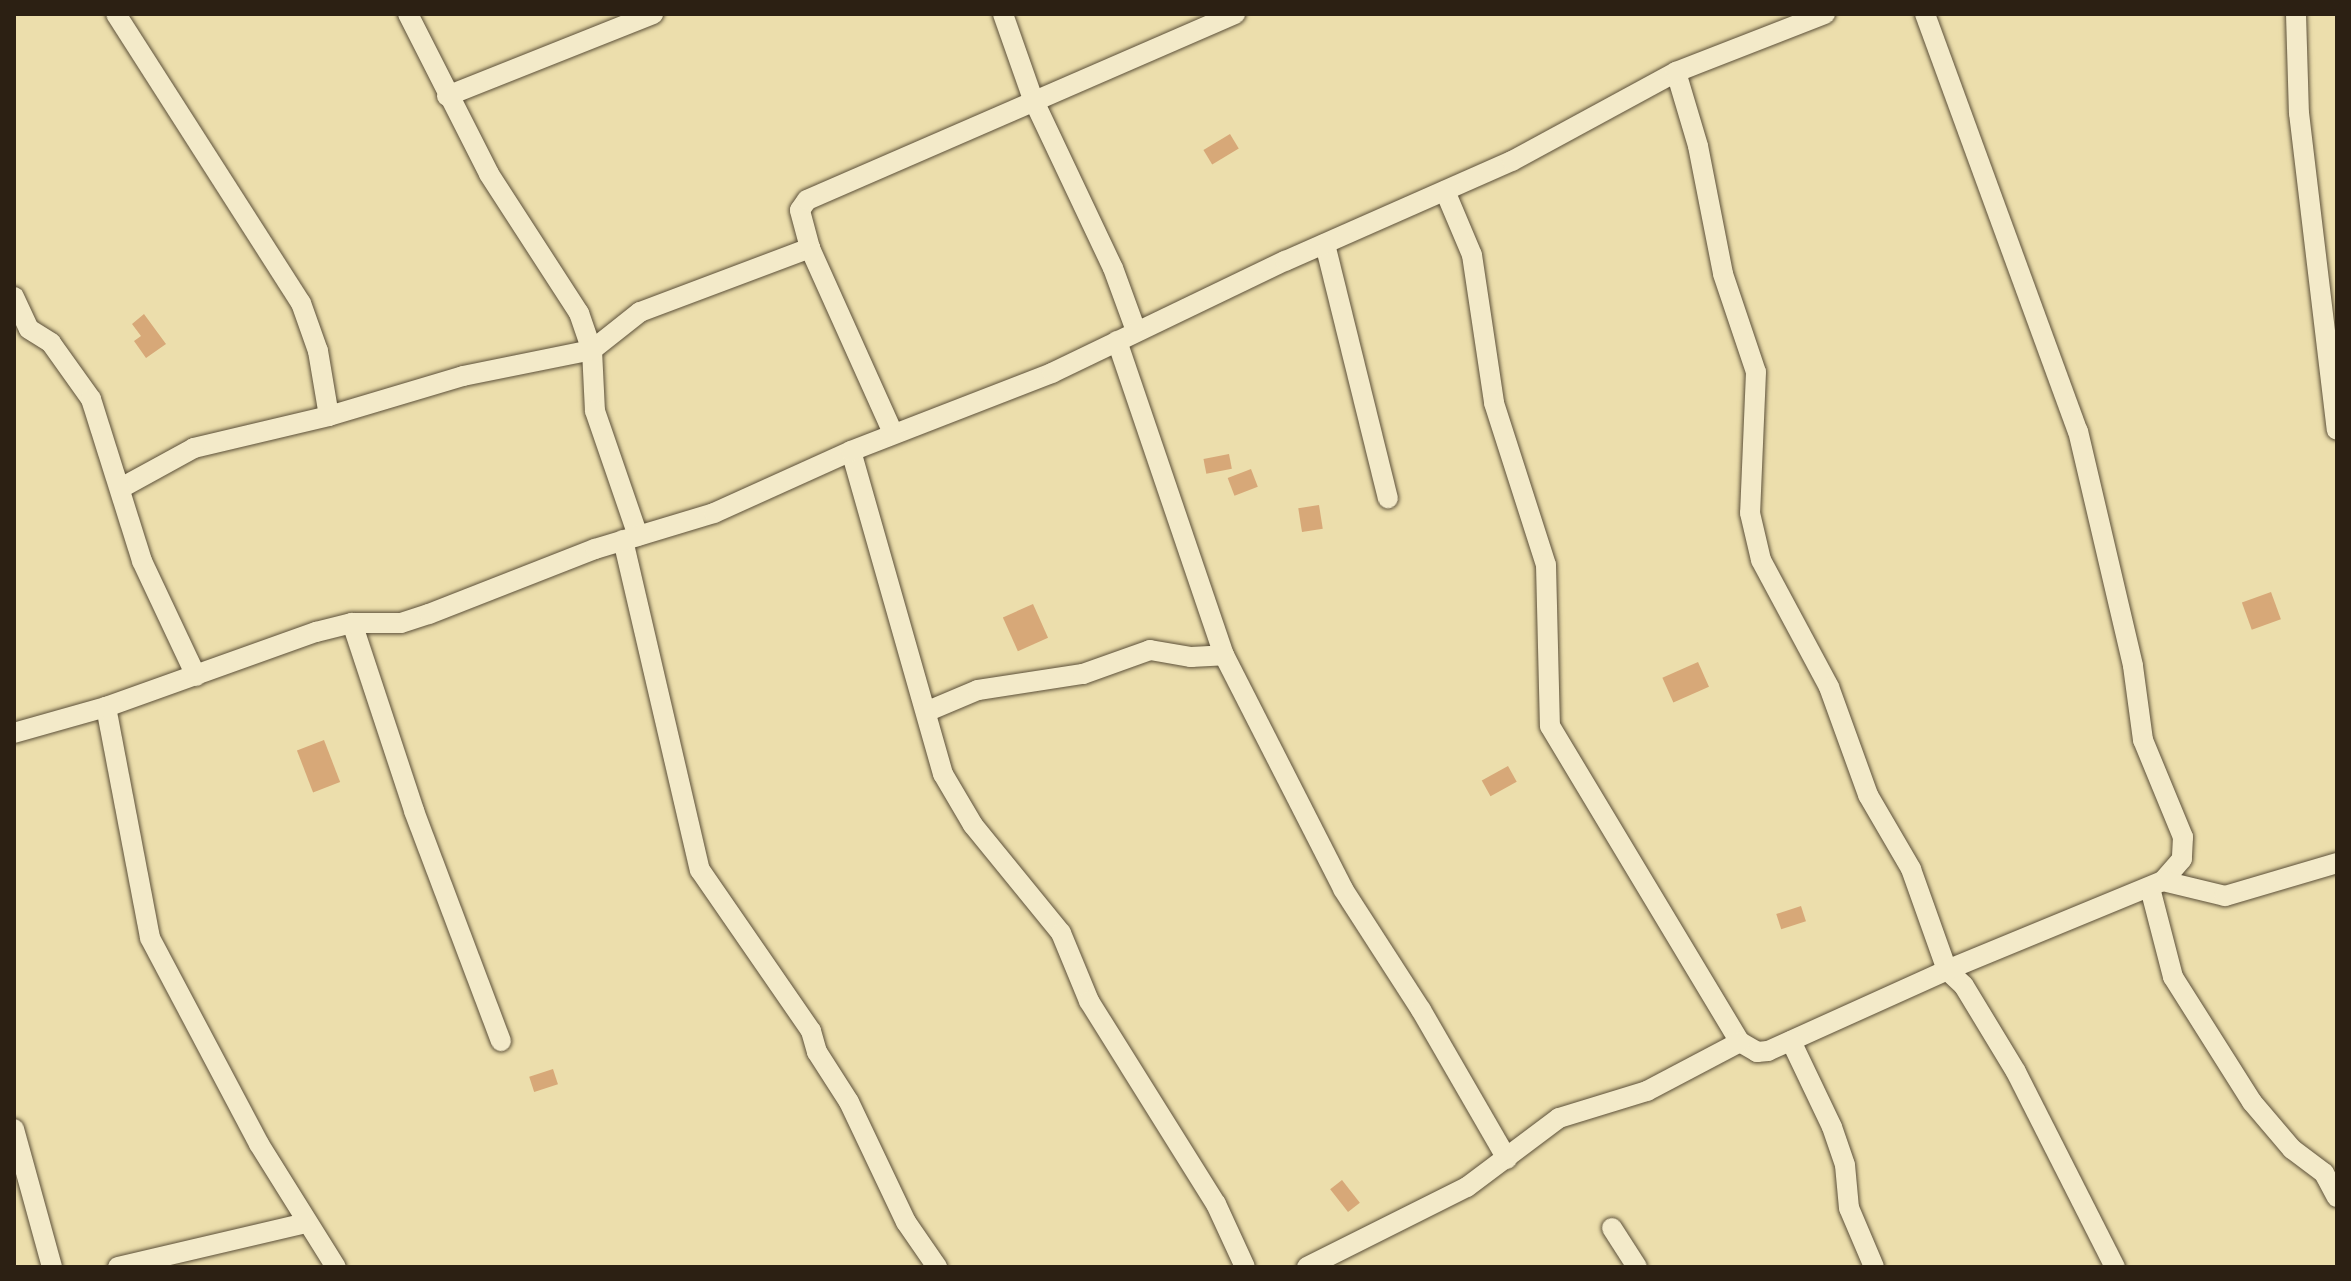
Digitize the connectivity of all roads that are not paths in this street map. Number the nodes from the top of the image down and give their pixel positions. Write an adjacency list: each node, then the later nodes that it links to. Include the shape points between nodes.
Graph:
1 (116, 14): 19 (street, via 301,303 320,362)
2 (408, 14): 10 (street)
3 (653, 14): 10 (street)
4 (1003, 14): 11 (street)
5 (1235, 14): 11 (street)
6 (1825, 14): 9 (street)
7 (1925, 14): 33 (street, via 2078,431 2133,666 2143,740 2183,837 2182,859)
8 (2296, 14): 20 (street, via 2299,113)
9 (1676, 72): 12 (street, via 1512,161); 34 (street, via 1698,146 1726,286 1756,372 1750,513 1761,560 1829,687 1868,795 1911,869)
10 (447, 96): 18 (street, via 489,174 559,278)
11 (1033, 99): 14 (street, via 807,200 800,210); 16 (street, via 1107,254)
12 (1445, 191): 13 (street); 37 (street, via 1472,255 1494,403 1546,565 1550,726)
13 (1325, 244): 16 (street); 24 (street)
14 (810, 248): 18 (street, via 640,312); 21 (street)
15 (14, 297): 23 (street, via 29,329 51,343 91,399)
16 (1136, 331): 17 (street)
17 (1117, 341): 21 (street, via 1002,394); 27 (street)
18 (592, 350): 19 (street, via 463,376); 25 (street, via 595,411)
19 (329, 416): 23 (street, via 194,448)
20 (2337, 430)
21 (893, 433): 22 (street)
22 (851, 451): 25 (street, via 714,513); 30 (street)
23 (121, 488): 28 (street, via 142,561)
24 (1388, 498)
25 (630, 538): 26 (street, via 401,623); 46 (street, via 700,870 811,1031 906,1222)
26 (352, 623): 28 (street); 35 (street, via 414,811)
27 (1224, 655): 30 (street, via 1191,657 1150,650 1083,674 978,690); 39 (street, via 1343,889)
28 (196, 676): 29 (street)
29 (106, 707): 31 (street); 41 (street, via 150,938 188,1018)
30 (928, 711): 47 (street, via 943,774 973,825 1061,933 1089,1001 1216,1204)
31 (14, 733)
32 (2337, 863): 33 (street, via 2225,896)
33 (2156, 885): 34 (street); 40 (street, via 2173,977 2252,1102 2292,1149 2324,1173)
34 (1947, 970): 36 (street); 51 (street, via 1964,986 2016,1072)
35 (501, 1041)
36 (1791, 1041): 37 (street, via 1757,1052); 50 (street, via 1832,1127 1845,1165 1849,1208)
37 (1740, 1042): 39 (street, via 1647,1091 1559,1118)
38 (14, 1129): 43 (street)
39 (1507, 1159): 48 (street, via 1467,1187)
40 (2337, 1197)
41 (305, 1223): 44 (street); 45 (street)
42 (1612, 1228): 49 (street)
43 (52, 1267)
44 (118, 1267)
45 (336, 1267)
46 (937, 1267)
47 (1245, 1267)
48 (1307, 1267)
49 (1637, 1267)
50 (1874, 1267)
51 (2115, 1267)

